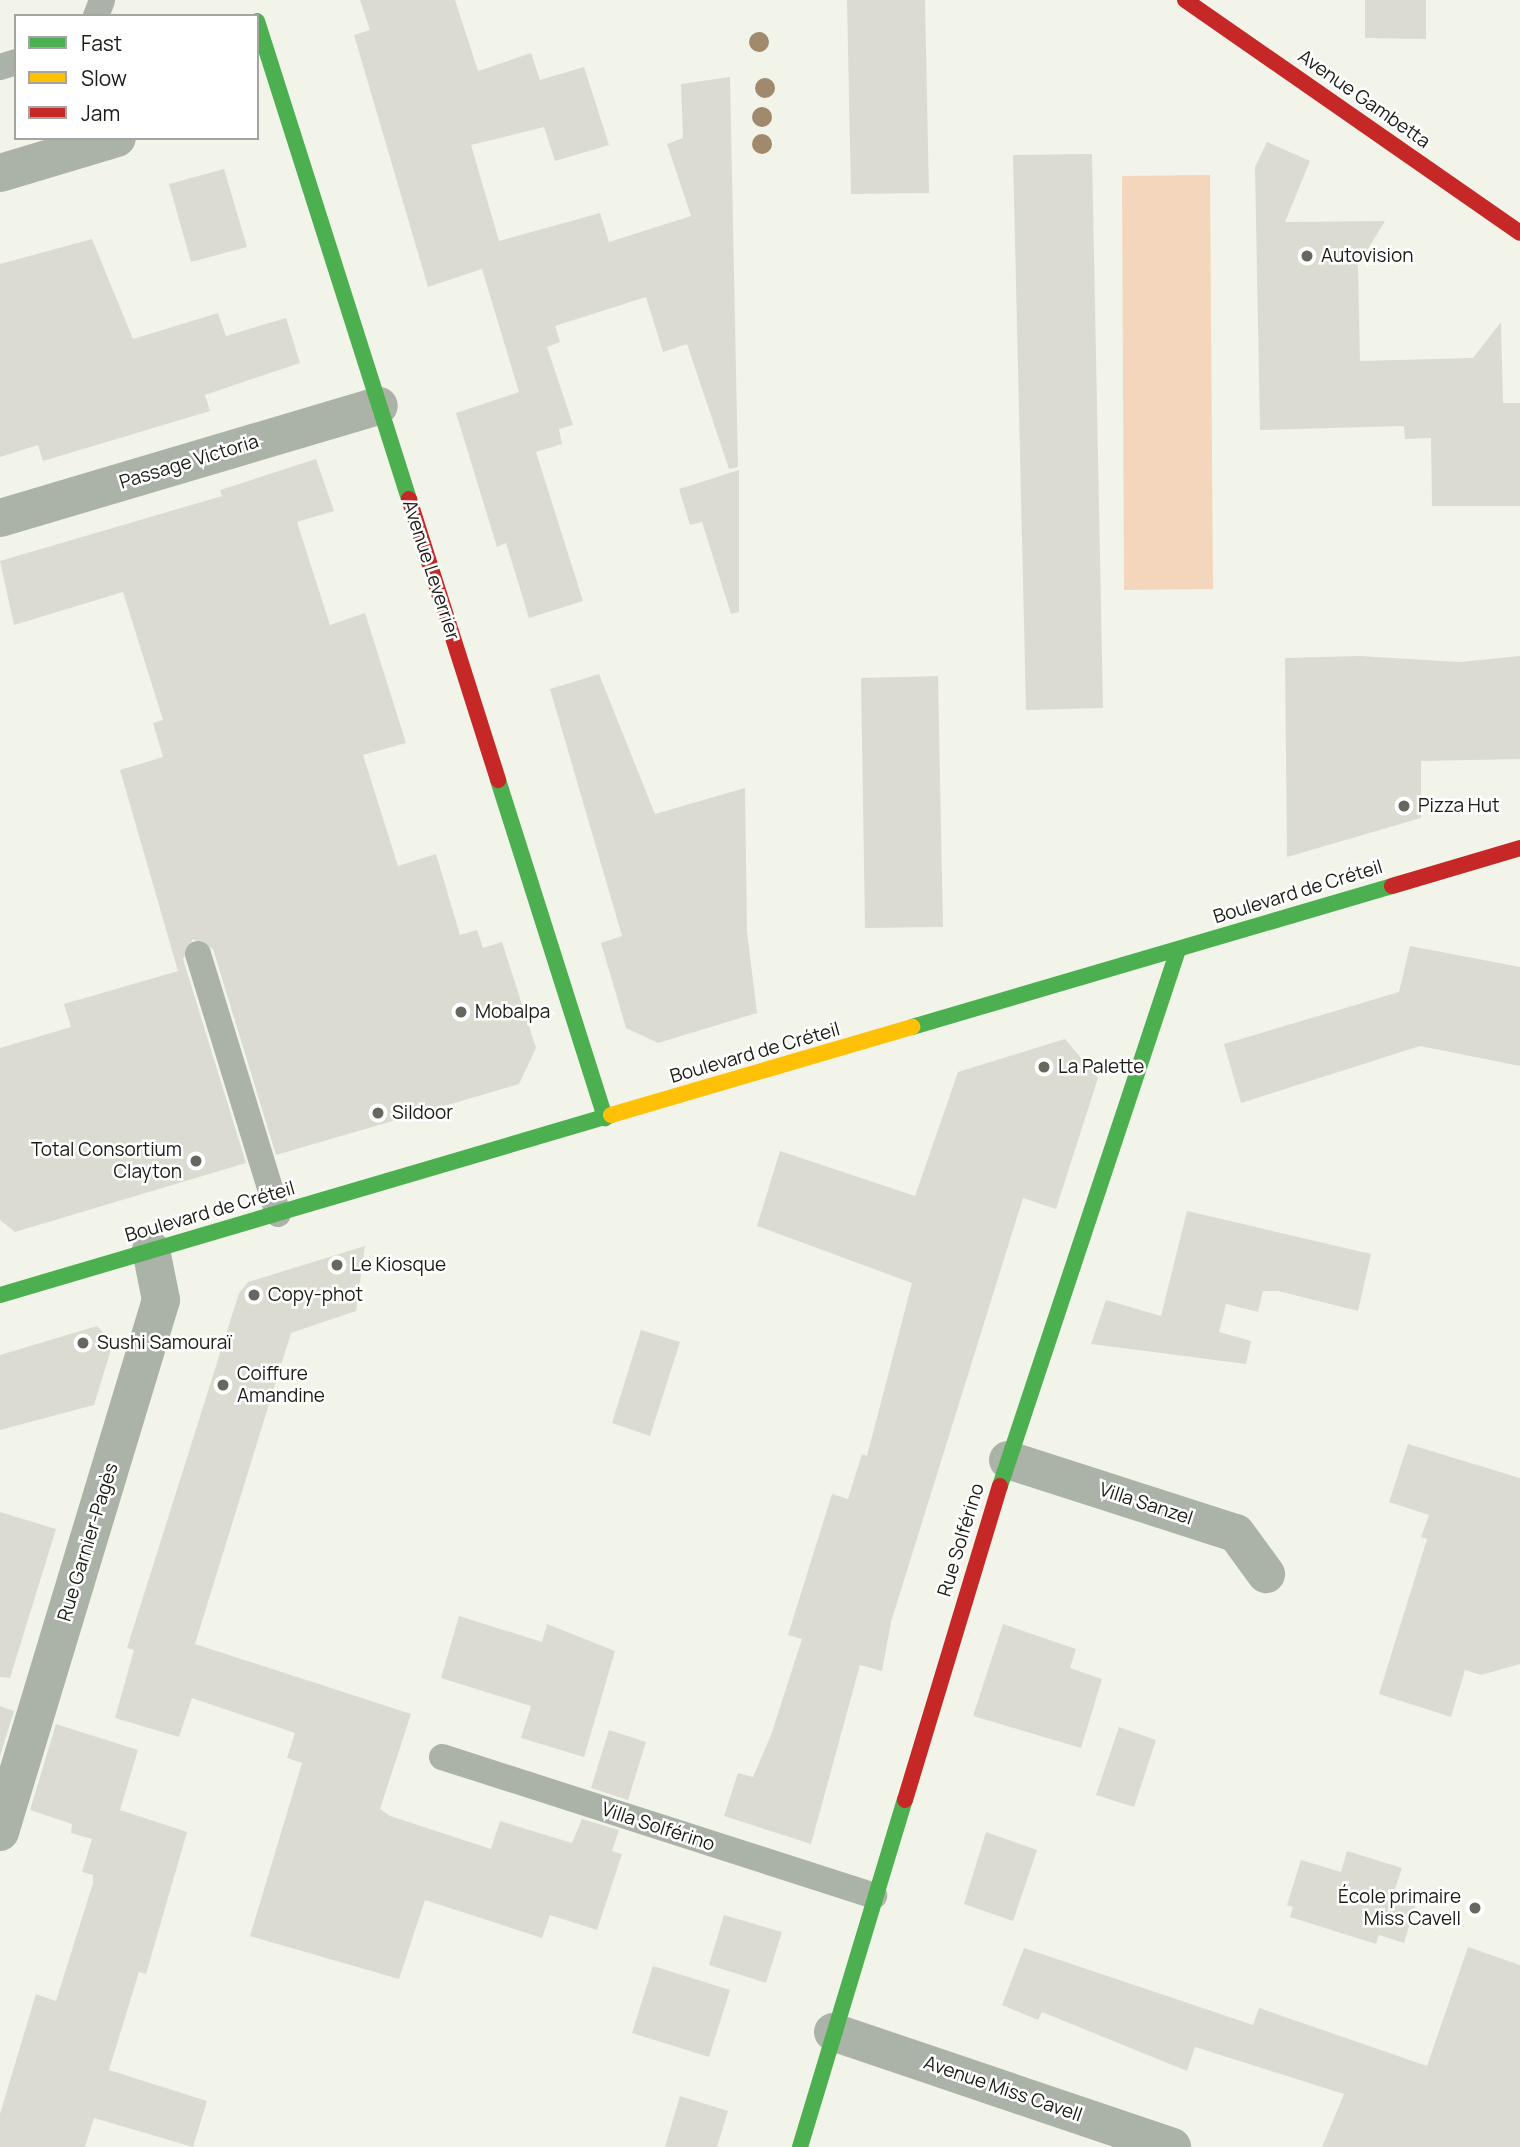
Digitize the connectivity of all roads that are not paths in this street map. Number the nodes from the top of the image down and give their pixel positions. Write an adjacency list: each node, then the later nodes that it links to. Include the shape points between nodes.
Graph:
1 (1185, 0): 6 (street, Avenue Gambetta)
2 (259, 33): 3 (street, Avenue Leverrier)
3 (269, 93): 7 (street, Avenue Leverrier)
4 (110, 140): 5 (street)
5 (0, 173)
6 (1520, 233)
7 (379, 406): 8 (street, Passage Victoria); 12 (street, Avenue Leverrier)
8 (0, 518)
9 (1520, 848): 10 (street, Boulevard de Créteil)
10 (1178, 950): 12 (street, Boulevard de Créteil); 16 (street, Rue Solférino)
11 (198, 954): 13 (lane)
12 (605, 1118): 13 (street, Boulevard de Créteil)
13 (278, 1214): 14 (street, Boulevard de Créteil)
14 (151, 1250): 15 (street, Boulevard de Créteil); 19 (street, Rue Garnier-Pagès, via 161,1300)
15 (0, 1295)
16 (1007, 1460): 17 (street, Villa Sanzel, via 1236,1533); 20 (street, Rue Solférino)
17 (1266, 1574)
18 (442, 1757): 20 (lane, Villa Solférino)
19 (0, 1832)
20 (874, 1896): 21 (street, Rue Solférino)
21 (833, 2032): 22 (street, Rue Solférino); 23 (street, Avenue Miss Cavell)
22 (800, 2147)
23 (1172, 2147)

